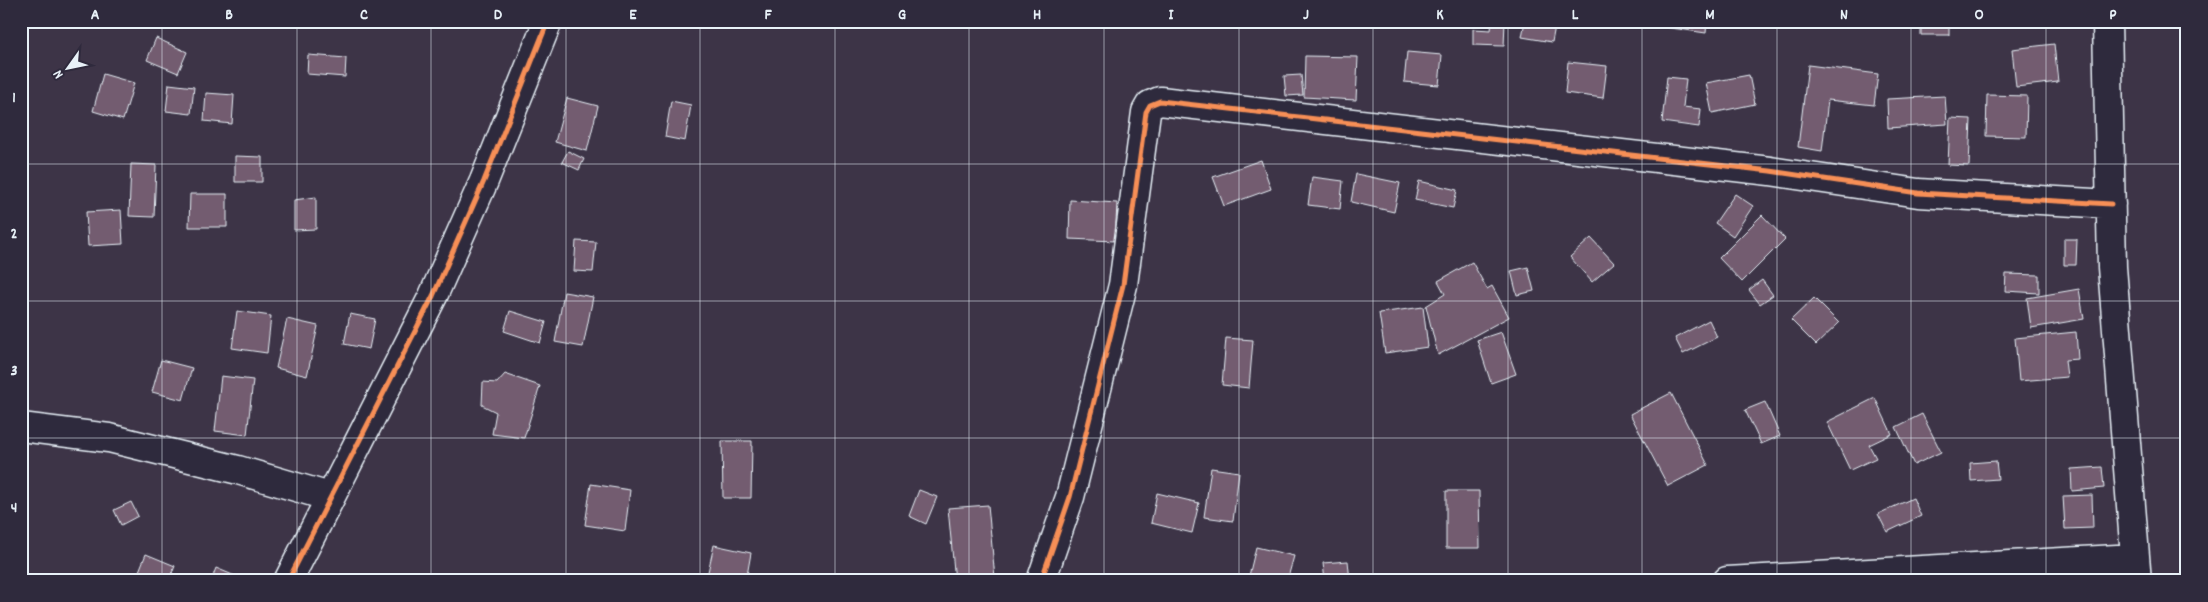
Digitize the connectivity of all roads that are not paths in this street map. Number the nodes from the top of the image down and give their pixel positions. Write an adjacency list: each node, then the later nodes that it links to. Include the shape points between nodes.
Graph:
1 (548, 21): 5 (street, via 484,181 433,296)
2 (2107, 21): 3 (street)
3 (2111, 204): 6 (street, via 2112,267); 8 (street, via 1918,193 1770,171 1160,101 1150,105 1146,112 1123,285 1070,497)
4 (21, 427): 5 (street, via 109,438)
5 (330, 497): 7 (street)
6 (2136, 569): 9 (street)
7 (288, 581)
8 (1041, 581)
9 (1727, 581)

